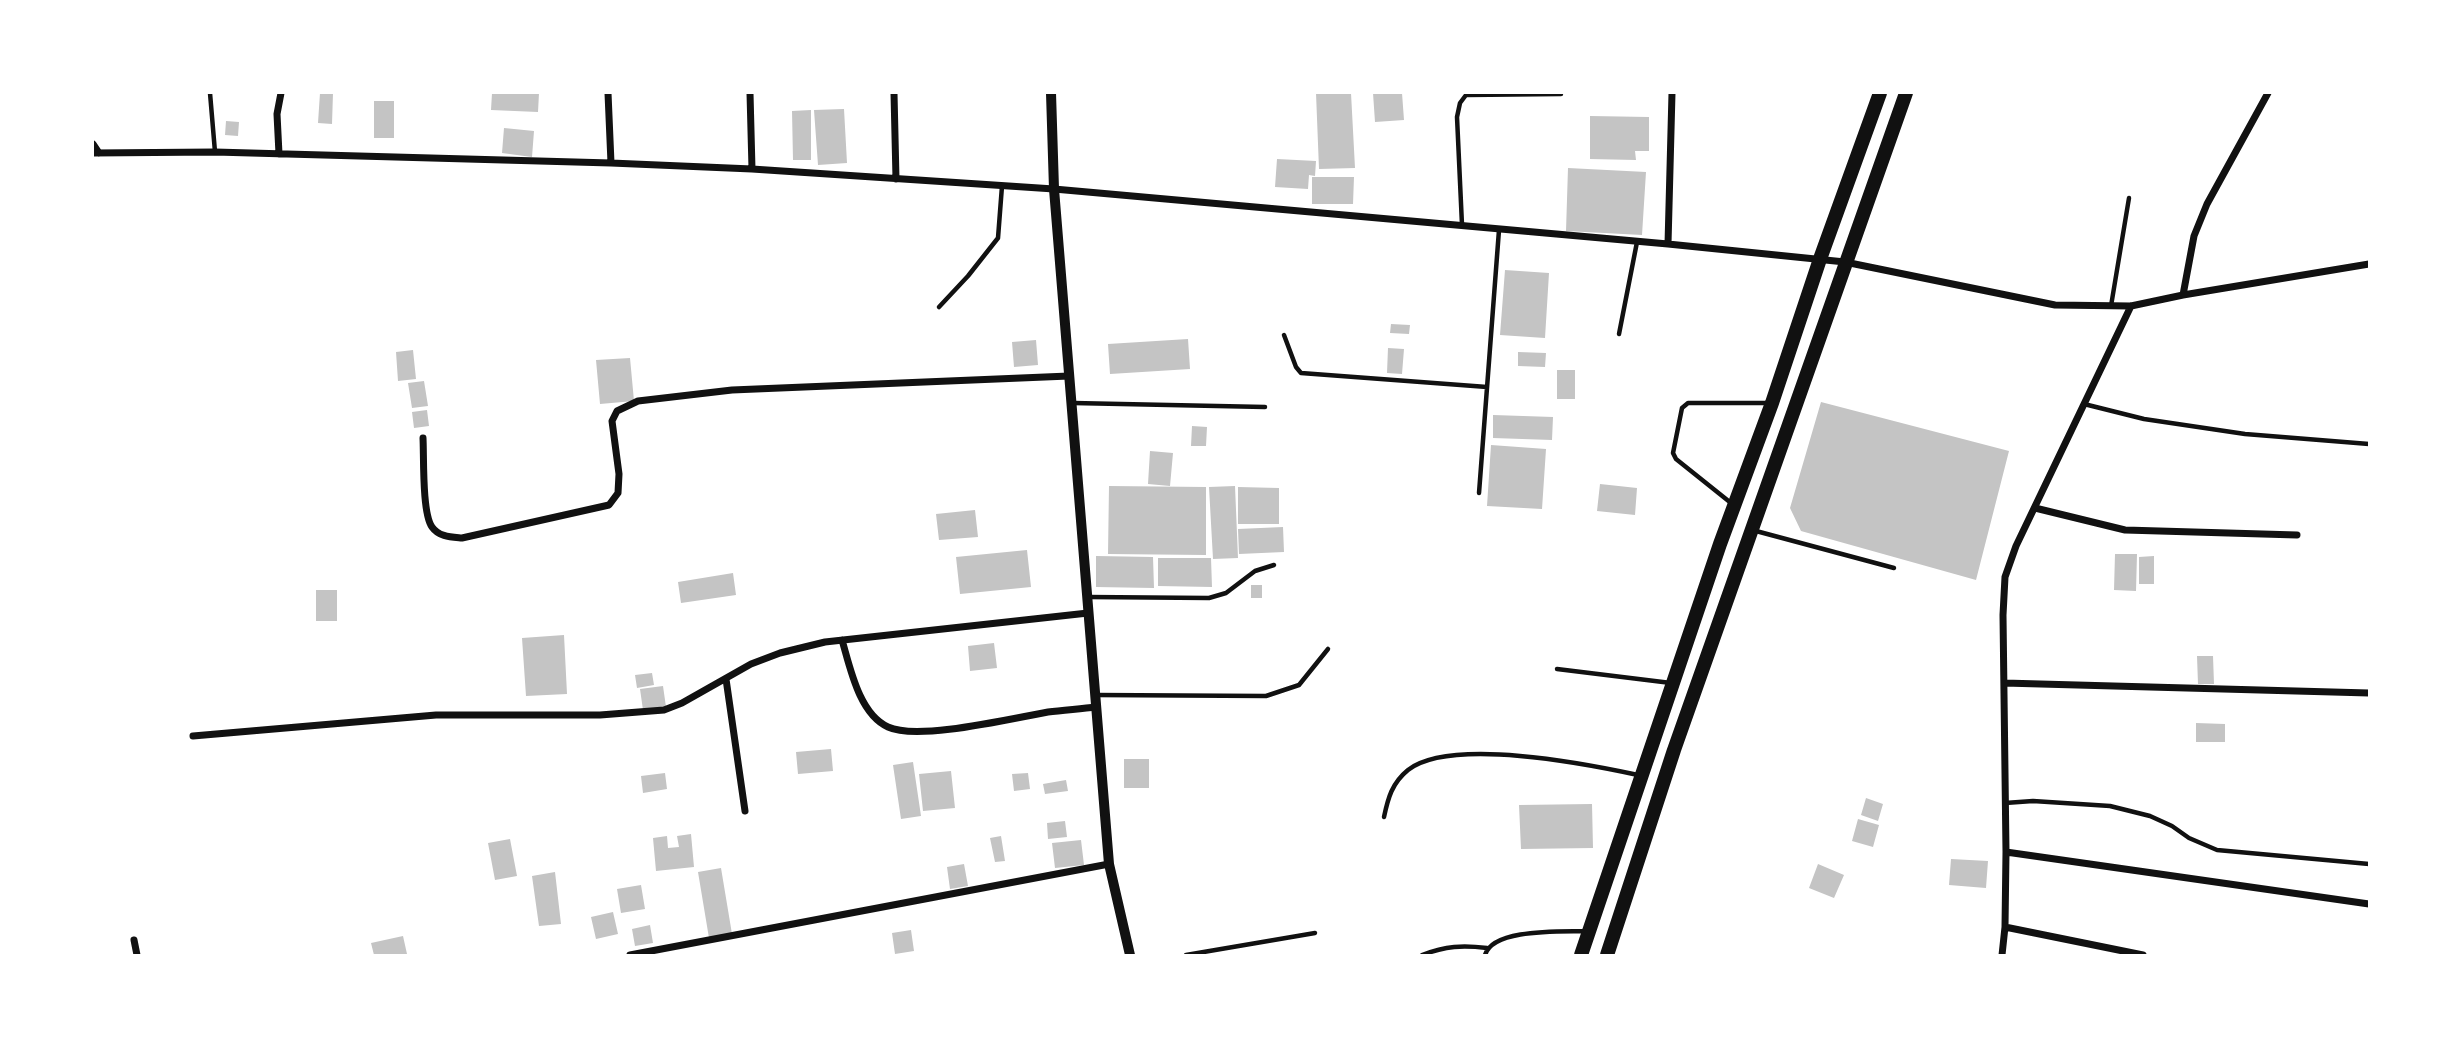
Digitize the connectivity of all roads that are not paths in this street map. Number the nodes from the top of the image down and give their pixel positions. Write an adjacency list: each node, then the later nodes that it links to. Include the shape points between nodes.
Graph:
1 (210, 93): 13 (lane)
2 (281, 93): 15 (street)
3 (608, 93): 16 (street)
4 (750, 93): 17 (street)
5 (894, 93): 18 (street)
6 (1051, 93): 20 (street)
7 (1672, 93): 25 (street)
8 (1880, 93): 26 (main road)
9 (1906, 93): 27 (main road)
10 (2269, 93): 29 (street, via 2193,236)
11 (1560, 94): 22 (lane, via 1466,95 1460,103)
12 (93, 144): 14 (street)
13 (215, 152): 14 (street); 15 (street)
14 (96, 153)
15 (279, 154): 16 (street)
16 (611, 163): 17 (street)
17 (752, 169): 18 (street)
18 (896, 179): 19 (street)
19 (1002, 186): 20 (street); 31 (lane, via 998,238)
20 (1054, 189): 22 (street); 35 (street)
21 (2129, 198): 32 (lane)
22 (1462, 225): 23 (street)
23 (1499, 229): 24 (street); 36 (lane)
24 (1637, 241): 25 (street); 33 (lane)
25 (1668, 244): 26 (street)
26 (1819, 259): 27 (street); 38 (main road)
27 (1845, 262): 32 (street, via 2055,305); 46 (main road)
28 (2369, 264): 29 (street)
29 (2183, 295): 30 (street)
30 (2131, 306): 32 (street); 39 (street)
31 (939, 307)
32 (2111, 307)
33 (1619, 334)
34 (1284, 335): 36 (lane, via 1301,373)
35 (1069, 376): 37 (street); 41 (street, via 732,390 638,401 617,411 612,421 619,483 609,505 462,538 444,537 432,528 426,513)
36 (1487, 387): 43 (lane)
37 (1072, 403): 40 (lane); 50 (street)
38 (1772, 403): 44 (main road); 44 (lane, via 1688,403 1682,408 1673,453 1676,459)
39 (2083, 404): 42 (lane, via 2144,419 2245,434); 45 (street)
40 (1265, 407)
41 (423, 438)
42 (2369, 444)
43 (1479, 493)
44 (1734, 506): 56 (main road)
45 (2035, 508): 47 (street, via 2125,530); 57 (street, via 2005,577)
46 (1751, 530): 49 (lane); 82 (main road)
47 (2298, 535)
48 (1274, 565): 50 (lane, via 1209,598)
49 (1894, 568)
50 (1087, 597): 51 (street)
51 (1088, 613): 52 (street); 59 (street)
52 (842, 640): 55 (street, via 780,653); 60 (street, via 856,689 869,710 888,727 917,732)
53 (1328, 649): 59 (lane, via 1299,685 1266,696)
54 (1557, 669): 56 (lane)
55 (726, 679): 61 (street, via 664,710 600,715 436,715); 64 (street)
56 (1673, 683): 62 (main road)
57 (2004, 683): 58 (street); 63 (street)
58 (2369, 693)
59 (1095, 695): 60 (street)
60 (1096, 708): 67 (street)
61 (193, 736)
62 (1642, 776): 65 (lane, via 1537,758 1471,755 1435,759 1409,769 1391,789); 71 (main road)
63 (2006, 803): 66 (street); 68 (lane, via 2110,806 2150,816 2217,849)
64 (745, 811)
65 (1384, 817)
66 (2006, 852): 69 (street); 70 (street)
67 (1109, 864): 76 (street); 77 (street)
68 (2369, 864)
69 (2369, 904)
70 (2005, 927): 83 (street); 84 (street)
71 (1591, 930): 74 (lane, via 1516,936 1496,940); 81 (main road)
72 (1315, 933): 78 (lane)
73 (134, 940): 75 (street)
74 (1487, 948): 79 (lane, via 1463,945); 80 (lane)
75 (137, 955)
76 (630, 955)
77 (1130, 955)
78 (1186, 955)
79 (1422, 955)
80 (1485, 955)
81 (1581, 955)
82 (1607, 955)
83 (2002, 955)
84 (2143, 955)

